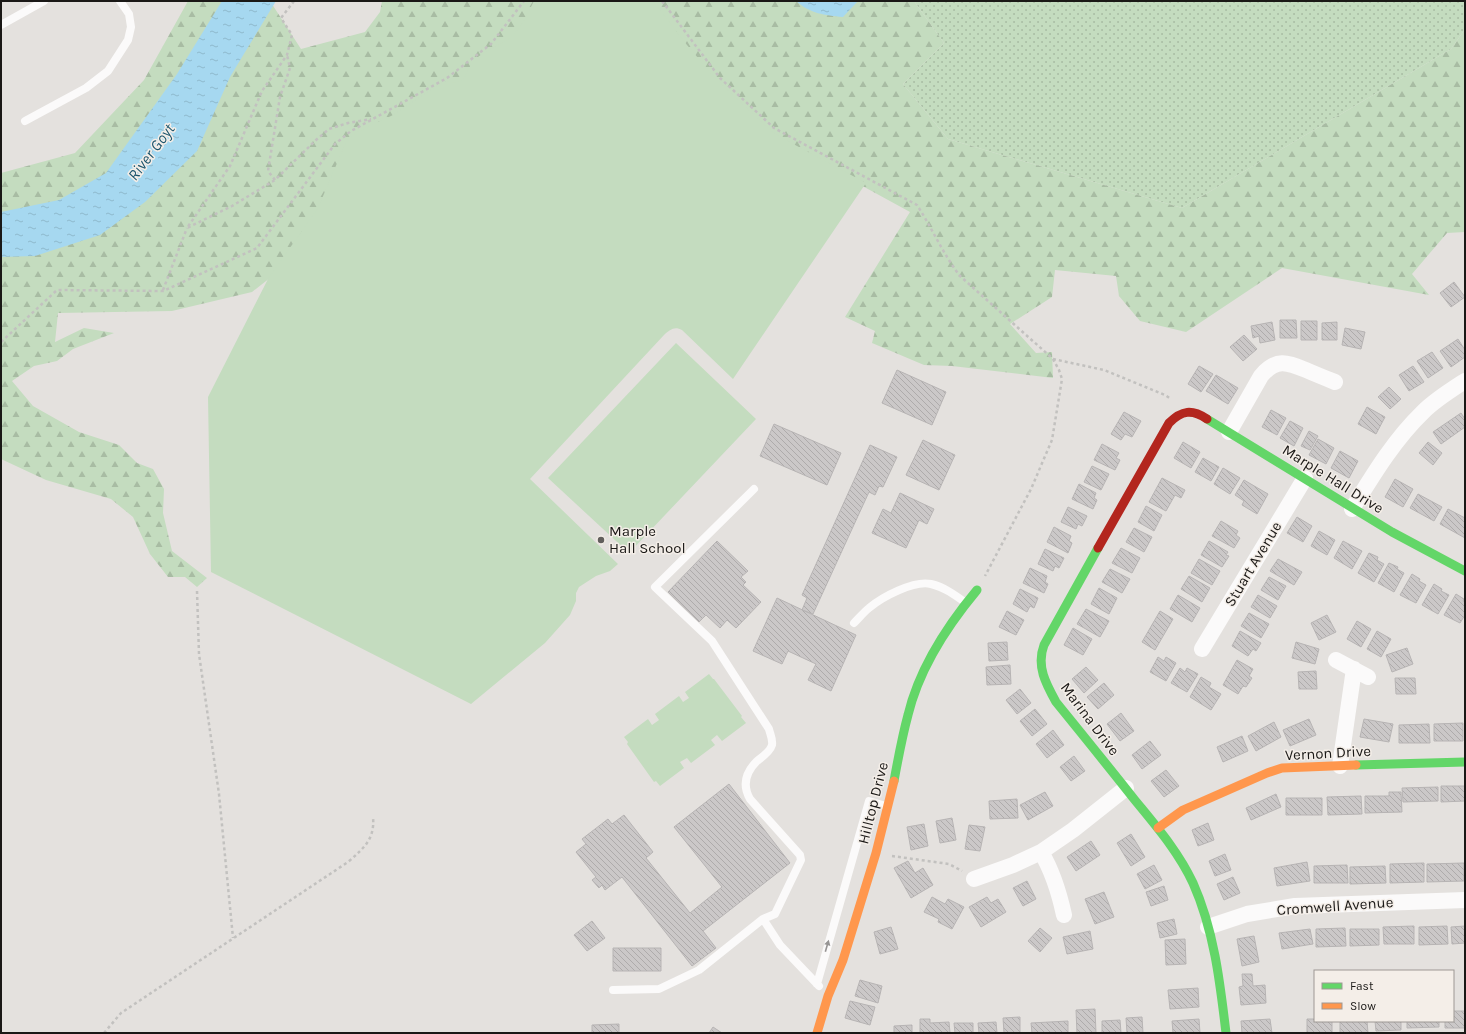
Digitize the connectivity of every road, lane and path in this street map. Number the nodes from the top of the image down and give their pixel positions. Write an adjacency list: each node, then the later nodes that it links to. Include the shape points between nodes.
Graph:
1 (44, 1): 6 (lane)
2 (120, 1): 9 (lane, via 128,14 131,27 128,40 108,71 86,88)
3 (294, 1): 7 (path, via 281,18 292,35)
4 (524, 1): 8 (path, via 491,44 447,78)
5 (662, 1): 14 (path, via 720,78 774,128 917,205 960,276)
6 (1, 25)
7 (287, 55): 10 (path, via 290,68 280,97 268,171); 11 (path, via 262,91 230,166)
8 (373, 118): 10 (path, via 348,122 329,129); 12 (path, via 335,144 257,248)
9 (25, 121)
10 (275, 180): 11 (path, via 232,206)
11 (187, 228): 12 (path)
12 (163, 291): 13 (path, via 57,290)
13 (1, 342)
14 (1053, 359): 17 (path, via 1104,370 1165,395); 23 (path, via 1062,379 1052,440 1031,489)
15 (1465, 381): 21 (street, via 1423,411 1410,425)
16 (1328, 384): 18 (street, via 1292,364 1274,364 1261,376)
17 (1187, 412): 18 (street, Marple Hall Drive, via 1199,414); 31 (street, Marina Drive, via 1178,414 1169,423 1043,648 1043,675 1052,696)
18 (1229, 432): 19 (street, Marple Hall Drive)
19 (1304, 478): 21 (street, Marple Hall Drive); 27 (street, Stuart Avenue)
20 (754, 489): 40 (lane, via 655,587 712,641 769,729 772,744 747,777 745,791 801,860 775,914)
21 (1352, 509): 22 (street, Marple Hall Drive)
22 (1465, 570)
23 (977, 590): 25 (street, Hilltop Drive)
24 (197, 591): 42 (path, via 199,654)
25 (966, 603): 26 (lane, via 942,587 929,584 915,585 891,594 870,607); 32 (street, Hilltop Drive, via 942,638 921,677 908,714)
26 (854, 623)
27 (1202, 649)
28 (1336, 660): 30 (street, via 1361,673)
29 (1465, 762): 30 (street, Vernon Drive)
30 (1340, 766): 34 (street, Vernon Drive, via 1282,768 1267,773 1183,810)
31 (1126, 788): 34 (street, Marina Drive); 35 (street)
32 (888, 807): 36 (street, Hilltop Drive); 43 (lane, one-way to 32, via 869,801)
33 (373, 817): 42 (path, via 374,828 363,850)
34 (1158, 828): 41 (street, Marina Drive, via 1185,867 1198,894)
35 (1041, 852): 37 (street); 39 (street, via 1056,882)
36 (876, 854): 37 (path, via 949,864); 45 (street, Hilltop Drive, via 843,960)
37 (970, 880)
38 (1465, 900): 41 (street, Cromwell Avenue, via 1295,906 1247,914)
39 (1064, 915)
40 (763, 919): 43 (lane, via 780,945); 44 (lane, via 699,970 659,989)
41 (1208, 928): 48 (street, Marina Drive)
42 (234, 938): 46 (path, via 121,1014)
43 (816, 984): 45 (lane)
44 (613, 990)
45 (828, 996): 47 (street, Hilltop Drive)
46 (104, 1033)
47 (817, 1033)
48 (1226, 1033)

